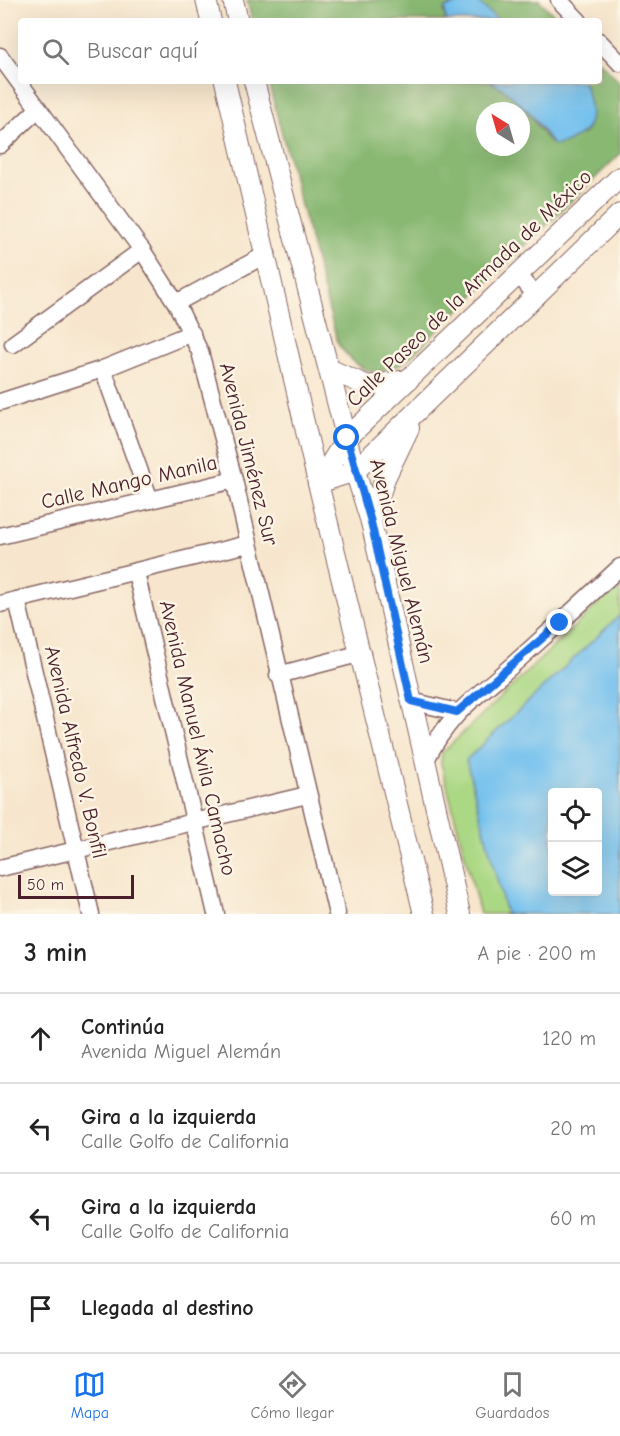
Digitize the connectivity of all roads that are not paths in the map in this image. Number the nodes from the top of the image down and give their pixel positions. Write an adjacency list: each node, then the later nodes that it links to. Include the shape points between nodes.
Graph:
1 (206, 0): 4 (main road)
2 (233, 0): 5 (main road)
3 (559, 0): 6 (street)
4 (210, 18)
5 (237, 18)
6 (576, 18)
7 (602, 44): 9 (street)
8 (0, 56): 10 (street, Avenida Jiménez Sur)
9 (620, 63)
10 (18, 81)
11 (20, 84): 14 (street, Avenida Jiménez Sur)
12 (226, 84): 19 (main road)
13 (255, 84): 26 (main road, Avenida Miguel Alemán)
14 (38, 109): 15 (street); 18 (street, Avenida Jiménez Sur)
15 (0, 145)
16 (615, 191): 20 (main road, Calle Paseo de la Armada de México)
17 (620, 214): 21 (main road)
18 (142, 250): 22 (street, Avenida Jiménez Sur); 24 (street)
19 (267, 254): 22 (street); 33 (main road)
20 (519, 275): 21 (street); 27 (main road, Calle Paseo de la Armada de México)
21 (537, 297): 29 (main road)
22 (176, 303): 23 (street, Avenida Jiménez Sur)
23 (192, 333): 25 (street); 32 (street, Avenida Jiménez Sur)
24 (13, 344)
25 (103, 369): 28 (street); 34 (street)
26 (331, 370): 27 (main road, via 368,386); 30 (main road, Avenida Miguel Alemán)
27 (408, 380): 30 (main road, Calle Paseo de la Armada de México)
28 (0, 402)
29 (418, 412): 31 (main road); 35 (main road, via 395,454)
30 (347, 438): 31 (main road, Avenida Miguel Alemán); 33 (main road, Calle Paseo de la Armada de México)
31 (355, 471): 33 (main road); 35 (main road, Avenida Miguel Alemán)
32 (234, 480): 34 (street, Calle Mango Manila); 37 (street, Avenida Jiménez Sur)
33 (318, 483): 42 (main road)
34 (150, 500): 36 (street, Calle Mango Manila)
35 (371, 522): 44 (main road, Avenida Miguel Alemán)
36 (0, 536)
37 (248, 544): 39 (street); 43 (street, Avenida Jiménez Sur)
38 (620, 567): 45 (street)
39 (136, 573): 40 (street); 48 (street, Avenida Manuel Ávila Camacho)
40 (17, 600): 41 (street); 49 (street, Avenida Alfredo V. Bonfil)
41 (0, 604)
42 (362, 652): 43 (street); 54 (main road)
43 (278, 675): 47 (street, Avenida Jiménez Sur)
44 (411, 701): 45 (street); 46 (main road, Avenida Miguel Alemán)
45 (457, 712): 46 (street, via 438,735)
46 (425, 762): 55 (main road, Avenida Miguel Alemán)
47 (307, 795): 48 (street); 53 (street, Avenida Jiménez Sur)
48 (194, 821): 49 (street); 52 (street, Avenida Manuel Ávila Camacho)
49 (76, 849): 50 (street); 51 (street, Avenida Alfredo V. Bonfil)
50 (0, 868)
51 (91, 914)
52 (216, 914)
53 (337, 914)
54 (424, 914)
55 (460, 914)

